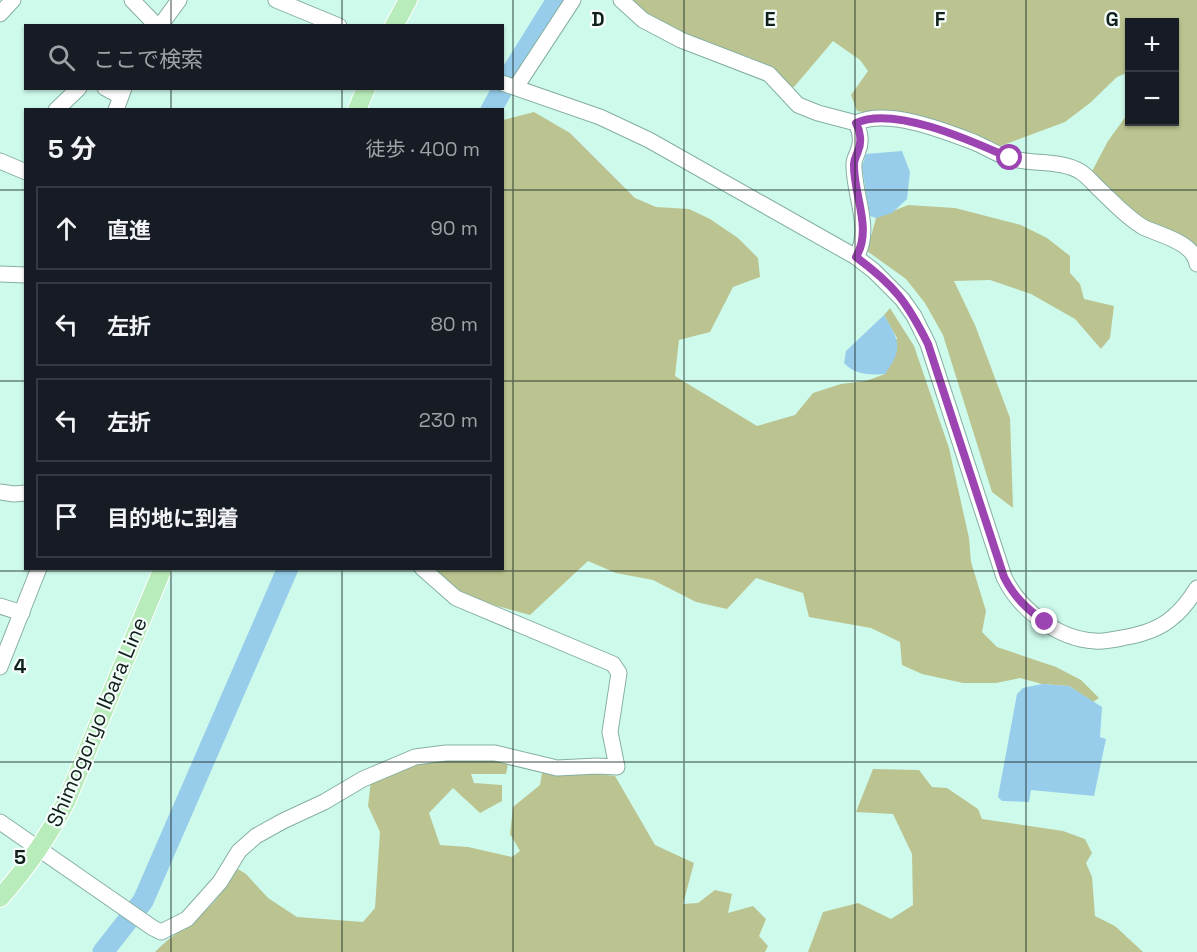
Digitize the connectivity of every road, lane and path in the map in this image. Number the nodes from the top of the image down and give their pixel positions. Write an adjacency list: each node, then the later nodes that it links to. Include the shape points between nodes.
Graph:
1 (13, 0): 8 (street)
2 (132, 0): 9 (street)
3 (179, 0): 10 (street)
4 (276, 0): 11 (street)
5 (408, 0): 12 (main road)
6 (573, 0): 13 (street)
7 (621, 0): 18 (street, via 643,20 681,40 769,74 798,105)
8 (0, 14)
9 (159, 24)
10 (161, 24)
11 (334, 24)
12 (395, 24)
13 (509, 85): 21 (street, via 600,117 649,140)
14 (77, 90): 16 (street)
15 (365, 90): 17 (main road)
16 (58, 108)
17 (358, 108)
18 (856, 123): 21 (street, via 860,149 854,164 862,233); 22 (street, via 883,118 914,123 1010,158 1047,162 1082,172 1129,217 1174,239 1195,256)
19 (0, 161): 20 (street)
20 (24, 167)
21 (856, 257): 30 (street, via 902,298 928,344 1004,577 1019,601 1059,630 1095,641 1148,632 1172,618)
22 (1197, 264)
23 (0, 274): 24 (street)
24 (24, 275)
25 (0, 492): 26 (street)
26 (24, 493)
27 (38, 570): 32 (street)
28 (162, 570): 35 (main road, Shimogoryo Ibara Line, via 66,802)
29 (424, 570): 35 (street, via 456,598 613,664 619,673 610,732 617,767 557,768 495,753 415,757 363,779 256,836 239,851 220,882 187,919 161,932)
30 (1197, 588)
31 (0, 606): 32 (street)
32 (22, 613): 33 (street)
33 (0, 667)
34 (0, 822): 35 (street)
35 (39, 849): 36 (main road, Shimogoryo Ibara Line)
36 (0, 898)

